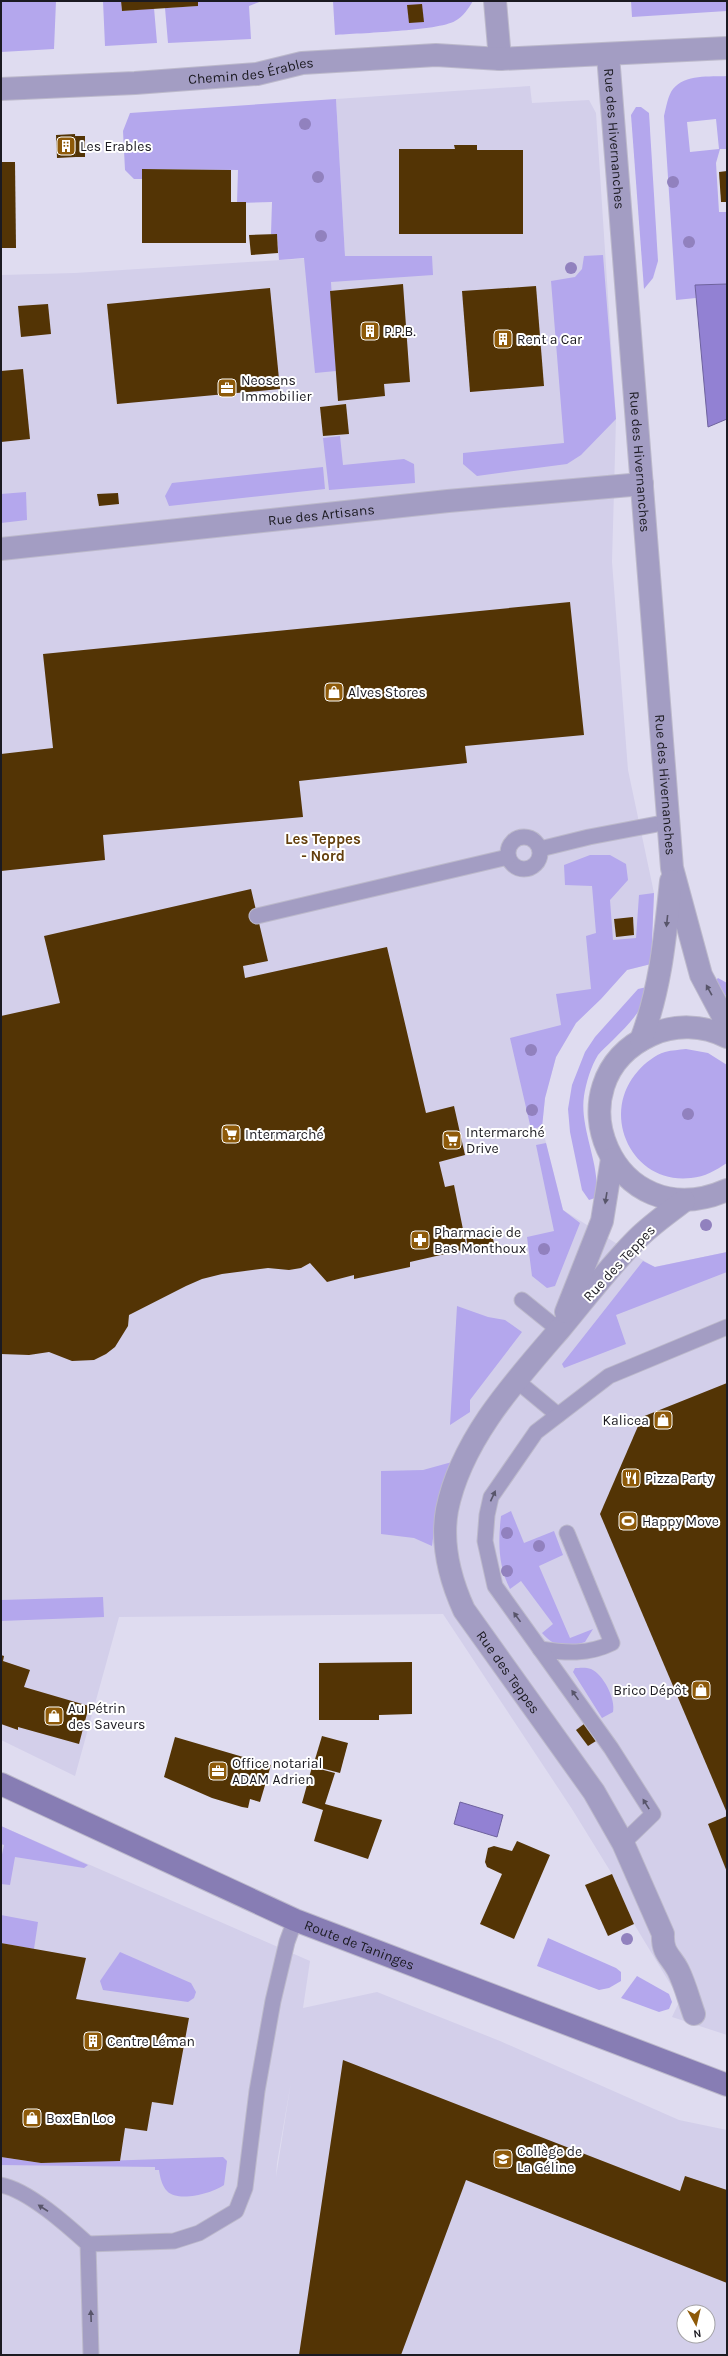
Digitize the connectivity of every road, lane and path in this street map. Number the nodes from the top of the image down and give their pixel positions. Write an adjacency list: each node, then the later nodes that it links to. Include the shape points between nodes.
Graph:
1 (495, 1): 4 (street)
2 (727, 48): 3 (street, Chemin des Érables)
3 (608, 55): 4 (street, Chemin des Érables); 6 (street, Rue des Hivernanches)
4 (500, 59): 5 (street, Chemin des Érables, via 436,55 302,63 257,74)
5 (1, 89)
6 (642, 484): 7 (street, Rue des Artisans, via 448,501); 8 (street, Rue des Hivernanches)
7 (1, 548)
8 (668, 822): 9 (lane); 11 (street, Rue des Hivernanches)
9 (540, 849): 10 (lane, via 538,862 524,869 514,866); 10 (lane, via 536,841 526,836 520,837 511,842)
10 (508, 857): 12 (lane)
11 (672, 868): 13 (street, Rue des Hivernanches, one-way to 11, via 701,975); 15 (street, Rue des Hivernanches, one-way to 15, via 659,979 653,1008)
12 (257, 916)
13 (727, 1024)
14 (727, 1037): 15 (street, via 698,1027 678,1027 659,1031)
15 (641, 1040): 16 (street, via 623,1054 610,1072 601,1093 599,1116 602,1139)
16 (612, 1159): 18 (street, via 625,1176 642,1189 662,1198); 21 (street, Rue des Teppes, one-way to 21, via 602,1221)
17 (727, 1190): 18 (street, via 709,1198)
18 (684, 1201): 21 (street, Rue des Teppes, via 636,1240)
19 (522, 1300): 21 (lane)
20 (727, 1327): 23 (lane, via 609,1376)
21 (559, 1330): 22 (street, Rue des Teppes)
22 (517, 1381): 23 (lane); 27 (street, Rue des Teppes, via 494,1409 456,1482 446,1519 448,1566 464,1610 594,1792)
23 (558, 1415): 25 (lane, one-way to 23, via 495,1586 485,1541 491,1497 536,1432)
24 (567, 1533): 25 (lane, via 612,1643 579,1653)
25 (540, 1649): 27 (lane, one-way to 25, via 653,1814 611,1748)
26 (1, 1784): 28 (main road, Route de Taninges)
27 (623, 1843): 29 (street, Rue des Teppes, via 663,1934 662,1944 670,1962 677,1968)
28 (295, 1920): 30 (main road, Route de Taninges); 32 (lane, via 273,2001 257,2091 245,2188 236,2211 199,2233 174,2241)
29 (694, 2014)
30 (727, 2085)
31 (1, 2185): 32 (lane, one-way to 31, via 54,2215 14,2187)
32 (88, 2244): 33 (lane, one-way to 32)
33 (91, 2355)

